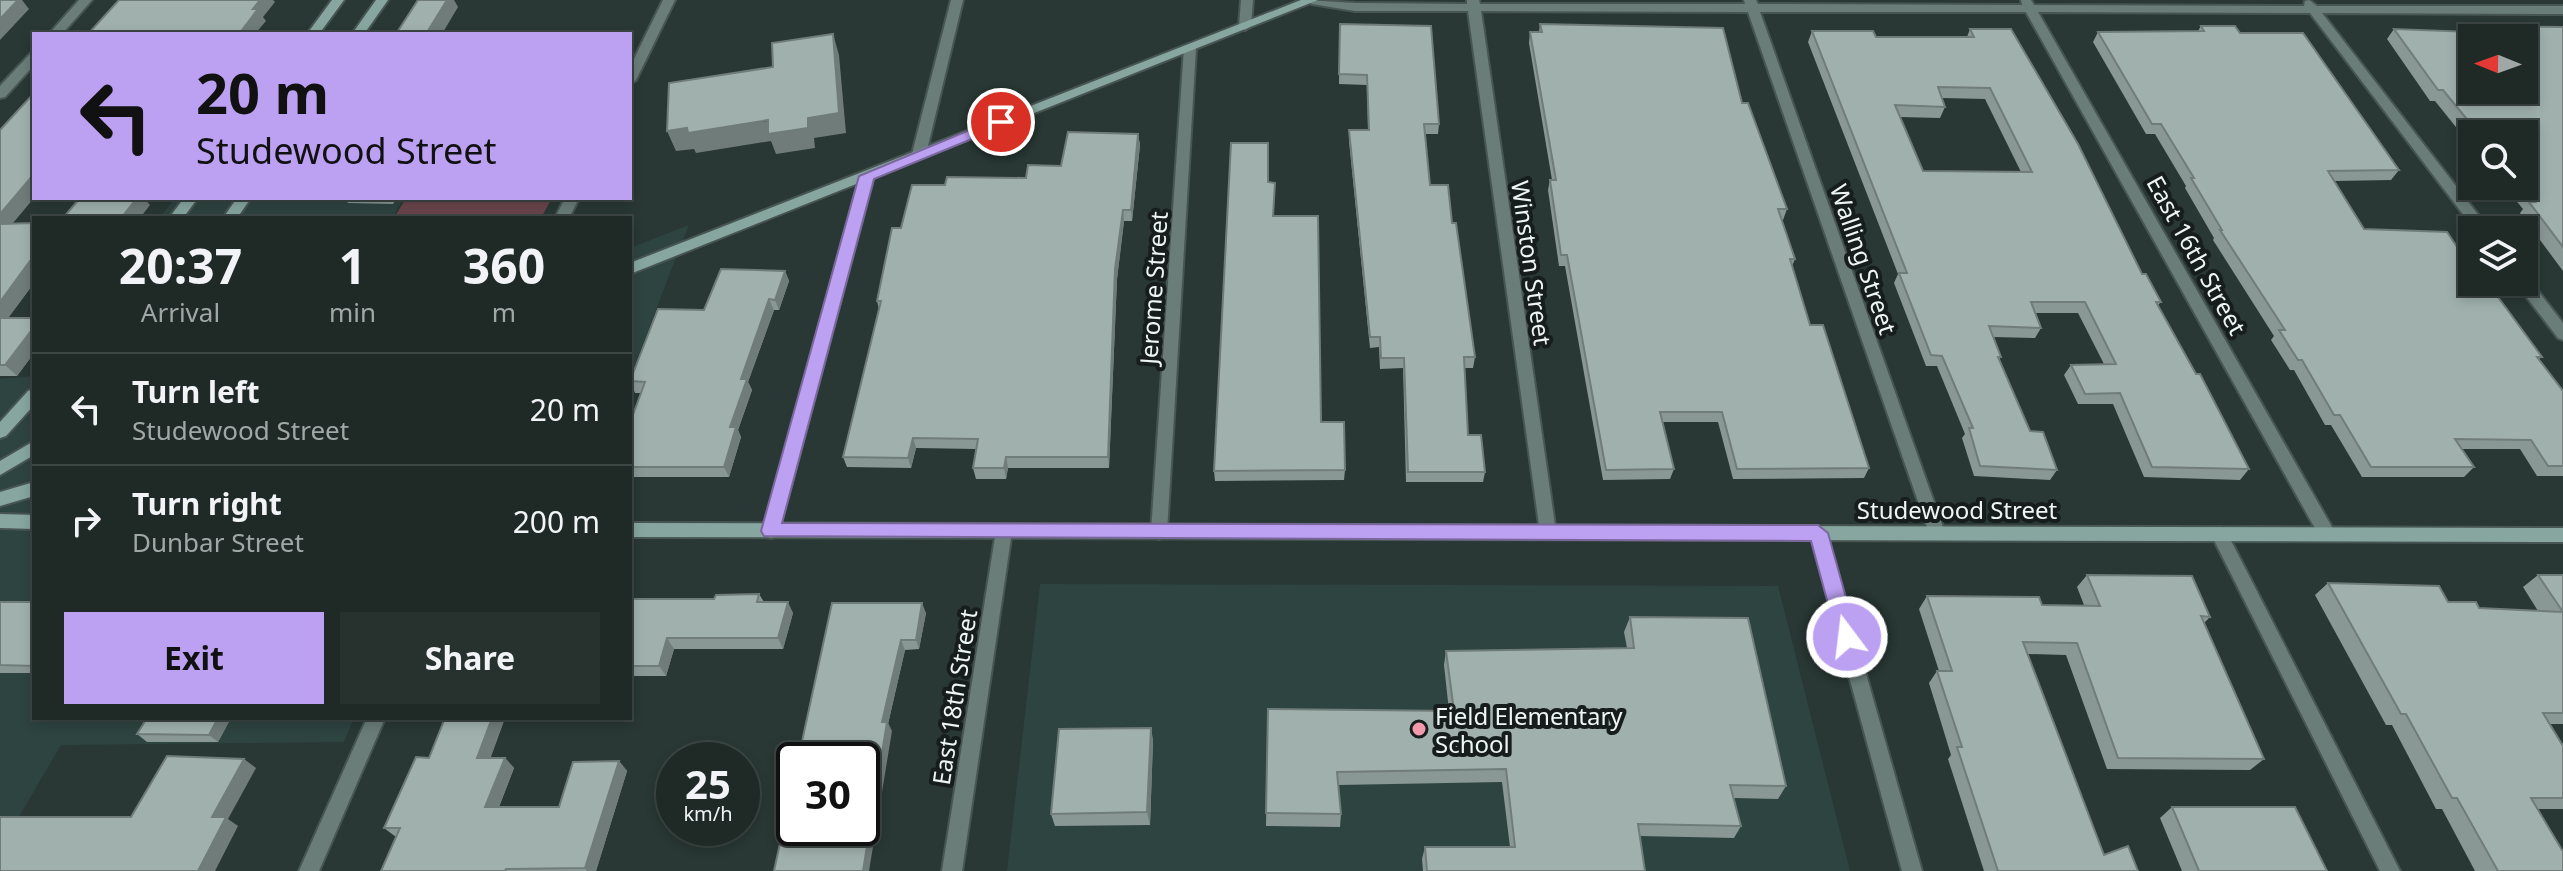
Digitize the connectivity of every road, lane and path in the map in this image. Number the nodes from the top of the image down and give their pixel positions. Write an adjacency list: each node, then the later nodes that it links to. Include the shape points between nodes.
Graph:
1 (86, 0): 14 (street)
2 (338, 0): 15 (main road)
3 (382, 0): 16 (main road)
4 (669, 0): 19 (street)
5 (957, 0): 21 (street)
6 (1247, 0): 13 (street)
7 (1312, 0): 8 (street, via 1355,7); 13 (main road)
8 (1474, 3): 9 (street); 39 (street, Winston Street)
9 (1751, 4): 11 (street); 41 (street, Walling Street)
10 (2309, 4): 11 (street); 12 (street); 23 (street)
11 (2028, 5): 43 (street, East 16th Street)
12 (2563, 10)
13 (1245, 26): 17 (main road)
14 (57, 32)
15 (314, 32)
16 (359, 32)
17 (1190, 48): 21 (main road); 38 (street, Jerome Street)
18 (32, 59): 20 (street)
19 (632, 76)
20 (0, 94)
21 (919, 154): 22 (main road)
22 (867, 176): 24 (main road); 36 (street)
23 (2472, 216)
24 (632, 268)
25 (2534, 296): 26 (street)
26 (2563, 334)
27 (32, 397): 28 (main road)
28 (0, 432)
29 (32, 448): 30 (main road)
30 (0, 469)
31 (32, 490): 32 (main road)
32 (0, 499)
33 (0, 521): 34 (main road)
34 (32, 522)
35 (632, 530): 36 (main road, Studewood Street)
36 (771, 531): 37 (main road, Studewood Street)
37 (1004, 531): 38 (main road, Studewood Street); 47 (street, East 18th Street)
38 (1159, 532): 39 (main road, Studewood Street)
39 (1548, 532): 40 (main road, Studewood Street)
40 (1818, 533): 41 (main road, Studewood Street); 48 (street)
41 (1937, 533): 42 (main road, Studewood Street)
42 (2219, 534): 43 (main road, Studewood Street); 49 (street)
43 (2327, 534): 44 (main road, Studewood Street)
44 (2563, 535)
45 (375, 720): 46 (street)
46 (309, 871)
47 (952, 871)
48 (1912, 871)
49 (2390, 871)

